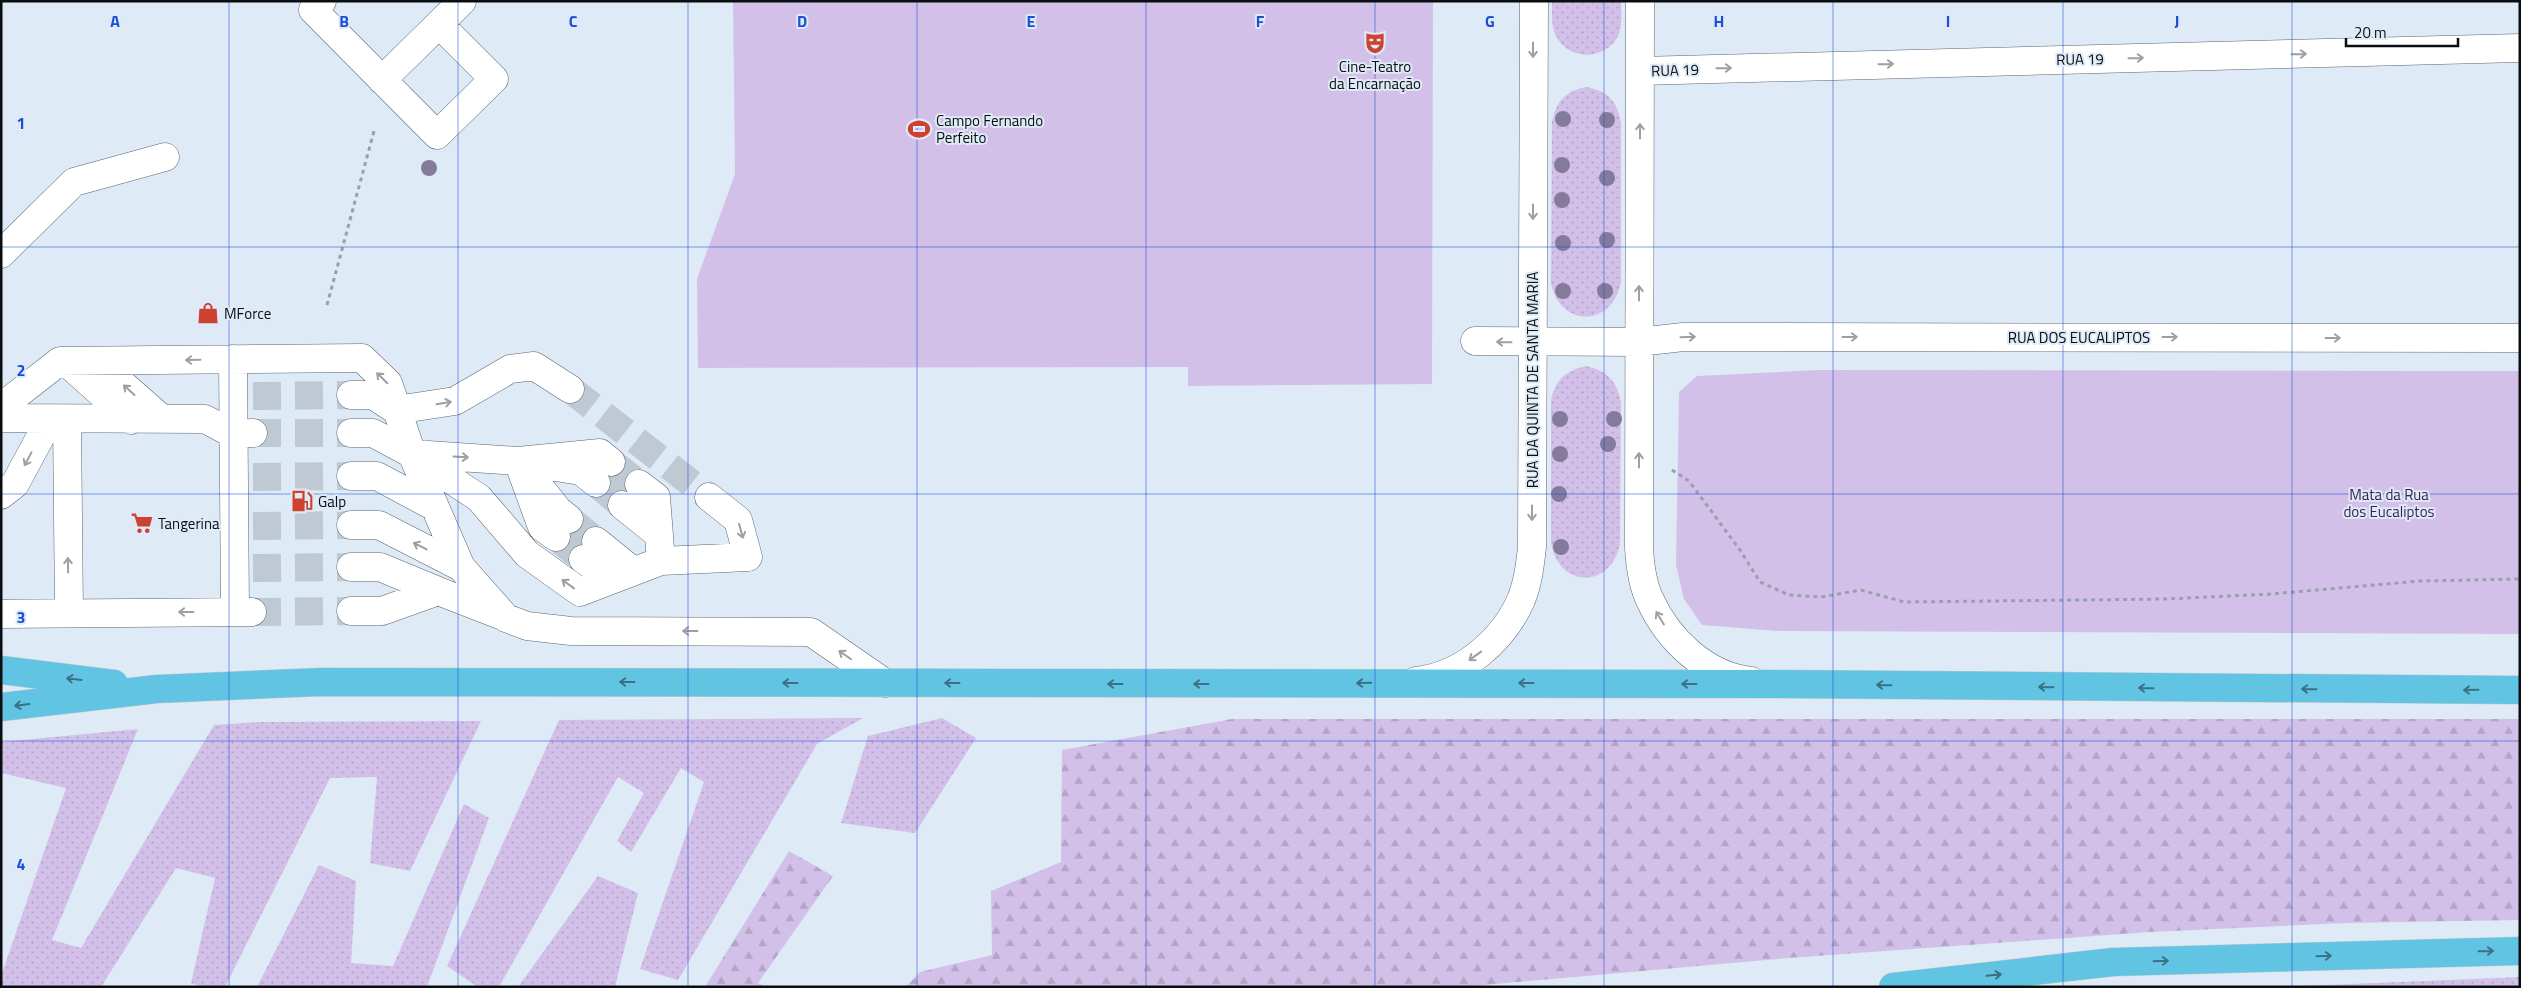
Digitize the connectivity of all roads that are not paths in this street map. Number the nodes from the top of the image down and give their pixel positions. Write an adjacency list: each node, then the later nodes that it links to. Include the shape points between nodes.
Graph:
1 (322, 1): 8 (street, via 313,10)
2 (462, 1): 5 (street)
3 (1534, 1): 13 (street, RUA DA QUINTA DE SANTA MARIA, one-way to 13)
4 (1640, 1): 7 (street)
5 (439, 24): 8 (street); 8 (street, via 494,79 487,86 437,135)
6 (2520, 48): 7 (street, RUA 19, one-way to 6)
7 (1640, 71): 14 (street, one-way to 7)
8 (382, 80)
9 (165, 157): 10 (street, via 74,182)
10 (1, 254)
11 (2520, 338): 14 (street, RUA DOS EUCALIPTOS, one-way to 11, via 1695,337)
12 (1475, 341): 13 (street, RUA DOS EUCALIPTOS, one-way to 12)
13 (1533, 342): 14 (street, RUA DOS EUCALIPTOS); 52 (street, RUA DA QUINTA DE SANTA MARIA, one-way to 52, via 1532,547 1522,599 1492,643 1472,659 1448,672 1423,680)
14 (1639, 342): 53 (street, one-way to 14, via 1747,681 1706,664 1678,643 1649,599 1641,574 1638,548)
15 (232, 359): 17 (street, one-way to 17); 21 (street, one-way to 15, via 388,383 362,358); 27 (street, via 243,396)
16 (65, 361): 17 (street); 20 (street, via 60,361); 25 (street)
17 (96, 361): 23 (street, one-way to 17)
18 (570, 389): 21 (street, one-way to 18, via 455,401 510,369 534,366)
19 (351, 395): 21 (street, via 373,396)
20 (1, 407)
21 (396, 410): 28 (street)
22 (1, 418): 24 (street)
23 (162, 419): 25 (street); 27 (street, via 205,420)
24 (58, 420): 25 (street); 33 (street, one-way to 33, via 15,484); 47 (street, one-way to 24)
25 (131, 420)
26 (351, 433): 28 (street, via 373,433)
27 (243, 434): 47 (street, one-way to 47, via 244,612)
28 (412, 454): 29 (street, one-way to 29); 36 (street); 44 (street, one-way to 28, via 580,592 527,554 479,498)
29 (518, 461): 30 (street, via 600,453); 38 (street, via 542,527)
30 (604, 473)
31 (351, 476): 36 (street, via 377,476)
32 (639, 484): 39 (street, via 656,497)
33 (1, 495)
34 (709, 496): 41 (street, one-way to 41, via 738,520 748,557)
35 (622, 505): 39 (street)
36 (433, 506): 43 (street)
37 (351, 525): 43 (street, one-way to 37, via 379,525)
38 (562, 528)
39 (658, 534): 41 (street)
40 (590, 550): 44 (street)
41 (660, 561): 44 (street)
42 (351, 567): 45 (street, via 380,567)
43 (460, 567): 49 (street)
44 (622, 575)
45 (438, 591): 46 (street, via 382,611); 49 (street)
46 (351, 611)
47 (69, 613): 48 (street)
48 (1, 614)
49 (506, 618): 51 (street, one-way to 49, via 811,632 571,631 527,626)
50 (1, 670): 54 (highway, one-way to 50)
51 (886, 683): 52 (highway, one-way to 51); 54 (highway, one-way to 54, via 321,682)
52 (1397, 683): 53 (highway, one-way to 52)
53 (1773, 684): 55 (highway, one-way to 53)
54 (157, 689): 56 (highway, one-way to 56)
55 (2520, 690)
56 (1, 708)
57 (2520, 951): 58 (highway, one-way to 57, via 2113,962)
58 (1893, 987)

